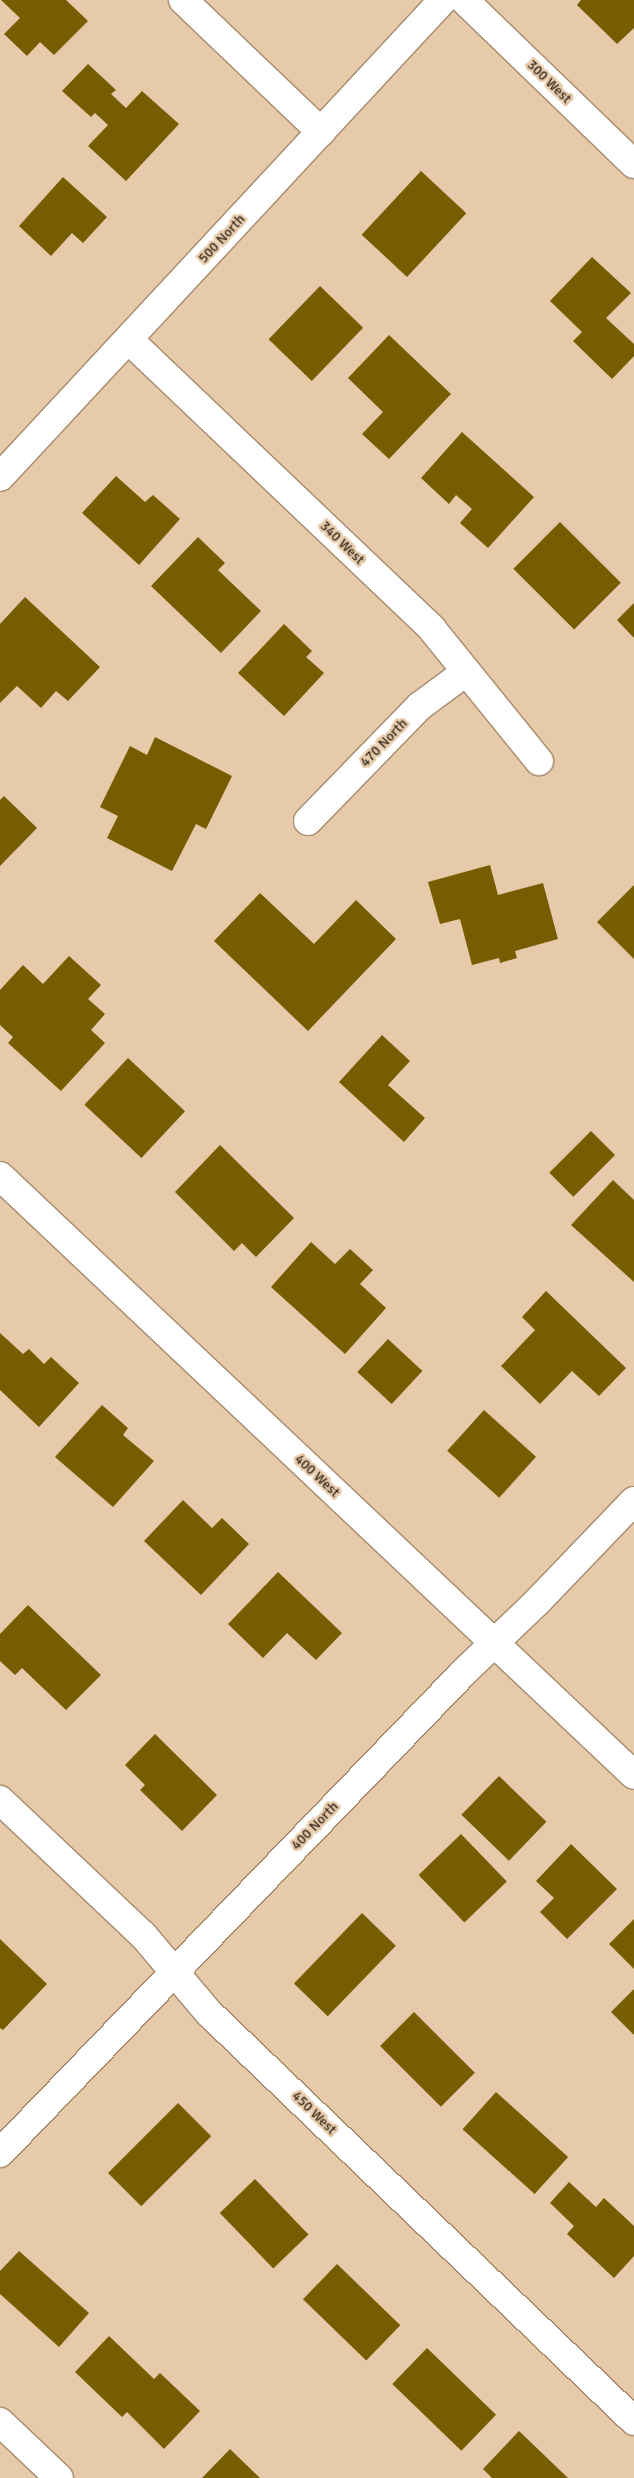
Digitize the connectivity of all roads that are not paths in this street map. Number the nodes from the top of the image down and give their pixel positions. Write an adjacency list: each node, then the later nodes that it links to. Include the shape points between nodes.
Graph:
1 (183, 0): 4 (street)
2 (444, 0): 4 (street, 500 North)
3 (464, 0): 5 (street, 300 West)
4 (320, 132): 6 (street, 500 North)
5 (634, 164)
6 (129, 340): 7 (street, 500 North); 8 (street, 340 West, via 432,629)
7 (0, 478)
8 (466, 672): 9 (street, 340 West); 10 (street, 470 North, via 420,706)
9 (539, 762)
10 (308, 821)
11 (0, 1176): 13 (street, 400 West)
12 (634, 1501): 13 (street, 400 North)
13 (495, 1644): 14 (street, 400 West); 16 (street, 400 North)
14 (634, 1775)
15 (0, 1800): 16 (street, 450 West, via 143,1935)
16 (174, 1971): 17 (street, 400 North); 18 (street, 450 West, via 209,2013)
17 (0, 2153)
18 (634, 2421)
19 (0, 2422): 20 (street)
20 (59, 2478)

